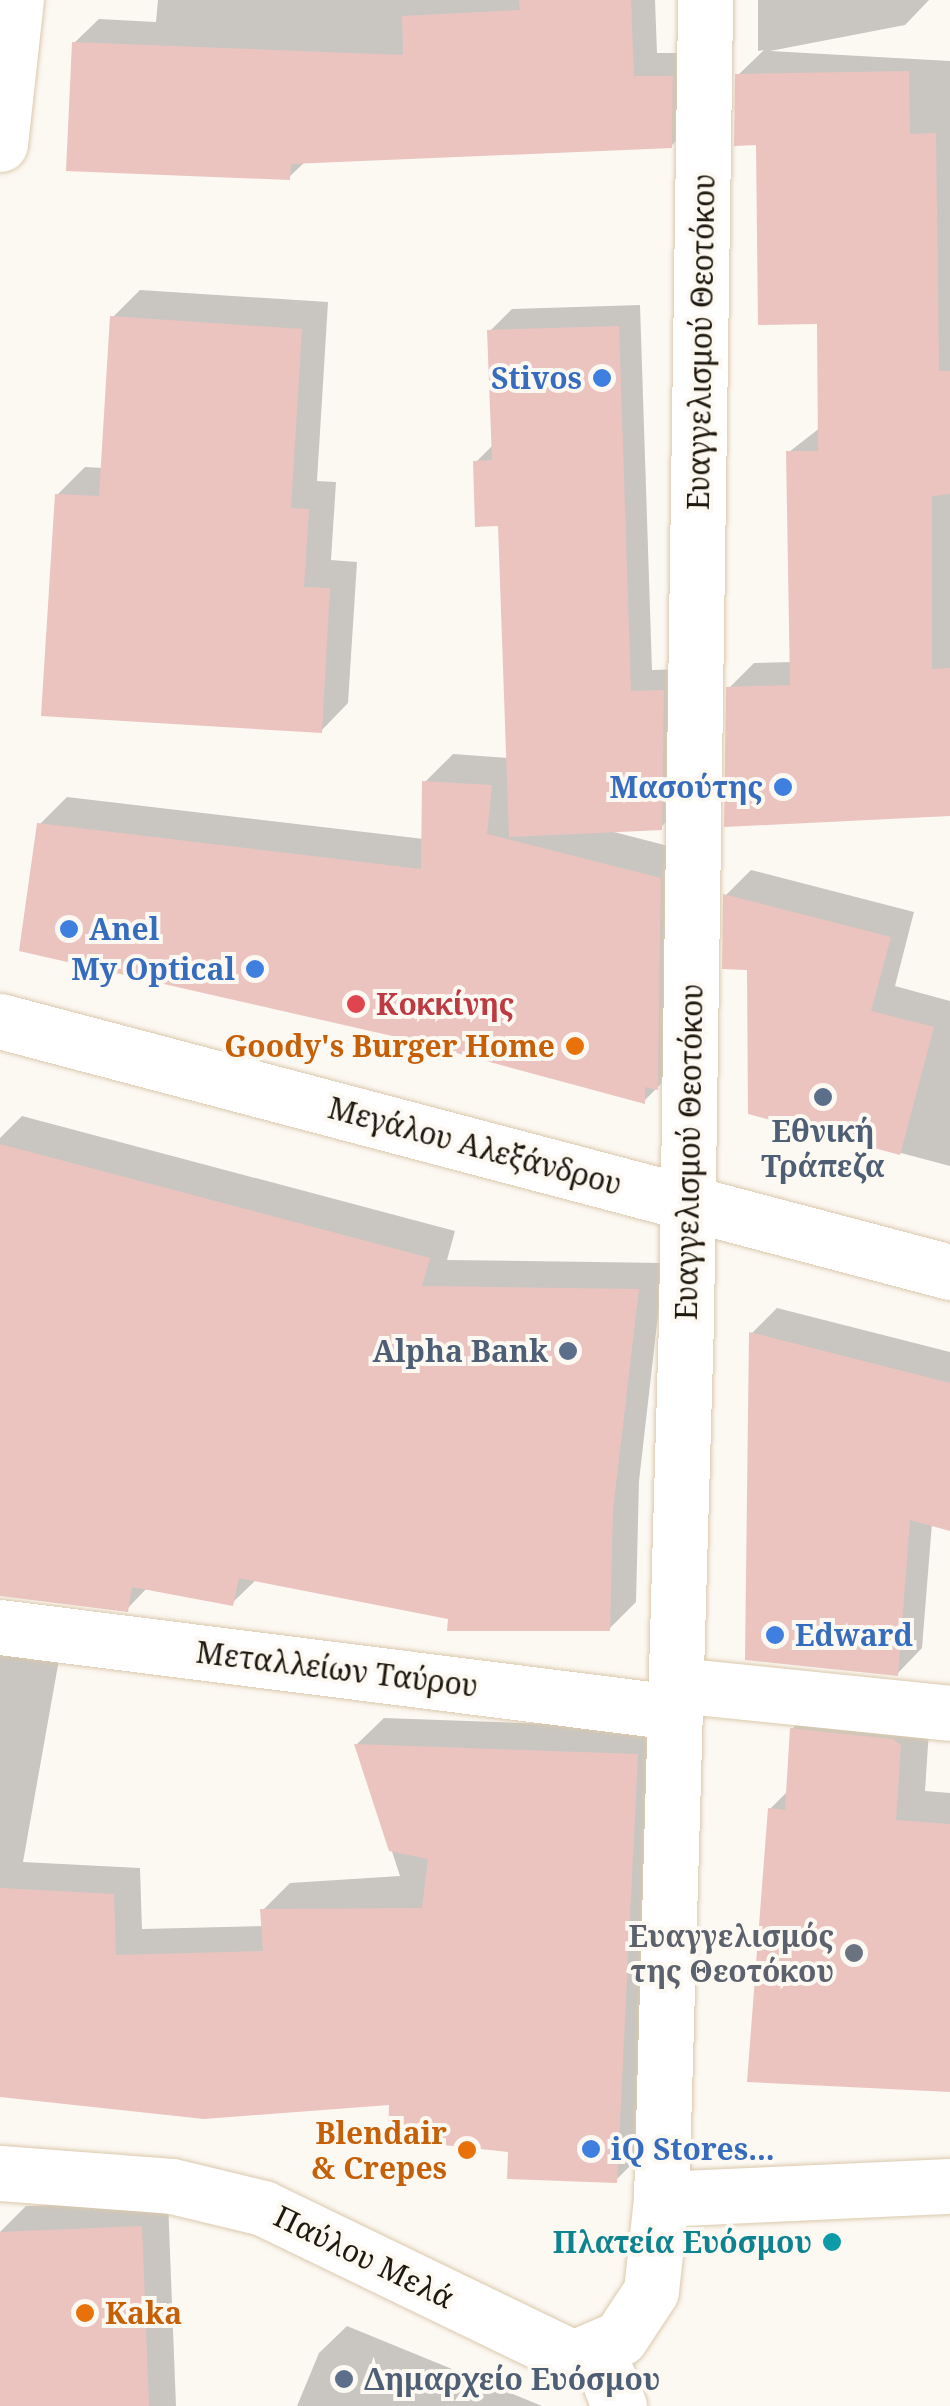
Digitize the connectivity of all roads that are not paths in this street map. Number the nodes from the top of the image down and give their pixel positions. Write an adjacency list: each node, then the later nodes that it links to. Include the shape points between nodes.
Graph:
1 (16, 0): 3 (street)
2 (705, 0): 5 (street, Ευαγγελισμού Θεοτόκου)
3 (0, 144)
4 (0, 1021): 5 (street, Μεγάλου Αλεξάνδρου)
5 (689, 1203): 6 (street, Μεγάλου Αλεξάνδρου); 8 (street, Ευαγγελισμού Θεοτόκου)
6 (950, 1272)
7 (0, 1627): 8 (street, Μεταλλείων Ταύρου)
8 (675, 1698): 9 (street, Μεταλλείων Ταύρου); 12 (street, Ευαγγελισμού Θεοτόκου)
9 (950, 1713)
10 (0, 2173): 13 (street, Παύλου Μελά, via 172,2186 263,2208 560,2354)
11 (950, 2186): 12 (street)
12 (661, 2199): 13 (street, Ευαγγελισμού Θεοτόκου, via 646,2303 629,2329)
13 (598, 2352): 14 (street)
14 (619, 2406)

